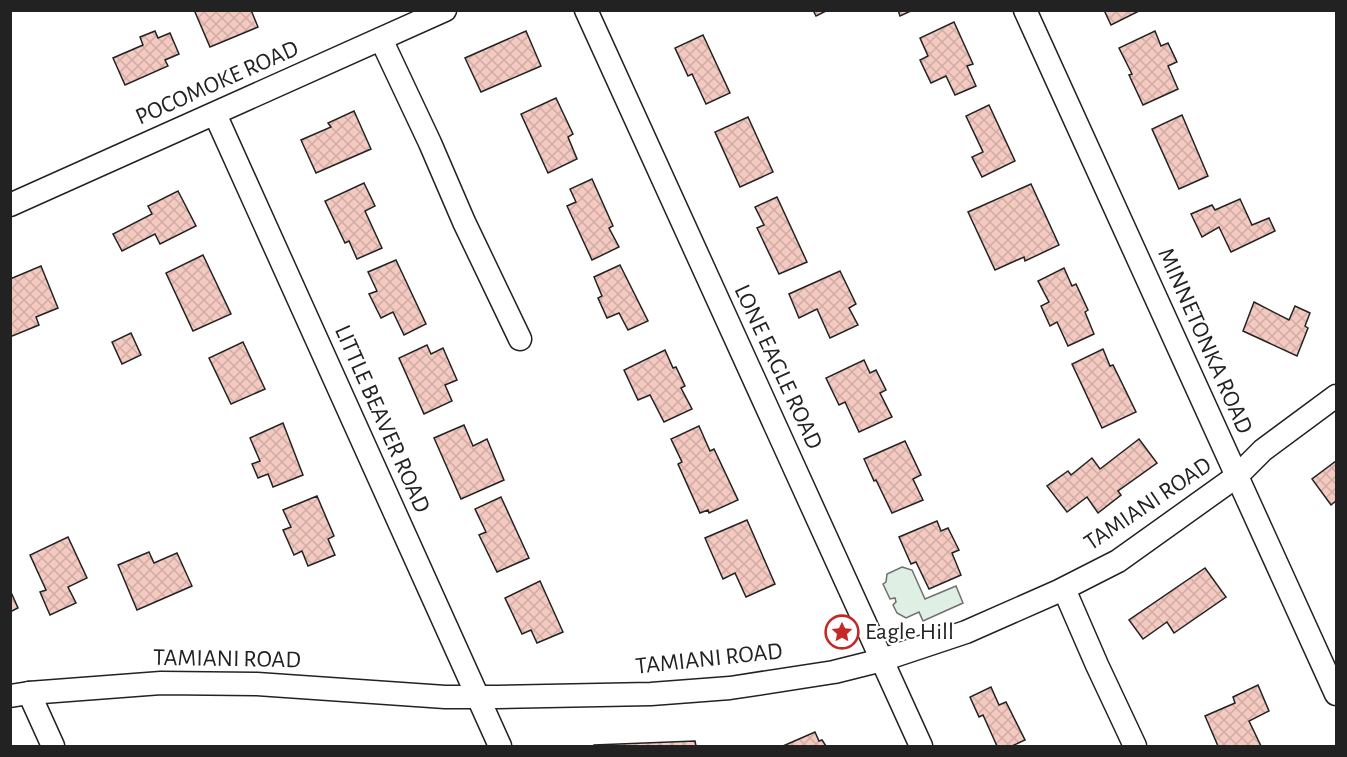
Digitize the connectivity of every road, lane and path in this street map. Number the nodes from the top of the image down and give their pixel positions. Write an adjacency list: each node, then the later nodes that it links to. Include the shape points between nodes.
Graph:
1 (445, 10): 4 (street, POCOMOKE ROAD)
2 (586, 10): 11 (street, LONE EAGLE ROAD)
3 (1025, 10): 9 (street, MINNETONKA ROAD)
4 (381, 39): 5 (street, POCOMOKE ROAD); 7 (street)
5 (215, 114): 6 (street, POCOMOKE ROAD); 14 (street, LITTLE BEAVER ROAD)
6 (10, 205)
7 (520, 339)
8 (1336, 396): 9 (street, TAMIANI ROAD, via 1263,450)
9 (1237, 476): 10 (street, TAMIANI ROAD, via 1118,561); 12 (street, MINNETONKA ROAD)
10 (1064, 589): 11 (street, TAMIANI ROAD, via 966,632); 18 (street)
11 (882, 660): 14 (street, TAMIANI ROAD, via 834,672 730,688 651,694); 17 (street, LONE EAGLE ROAD)
12 (1336, 694)
13 (20, 695): 14 (street, TAMIANI ROAD, via 161,683 256,684); 15 (street)
14 (477, 697): 16 (street, LITTLE BEAVER ROAD)
15 (53, 747)
16 (500, 747)
17 (921, 747)
18 (1135, 747)

